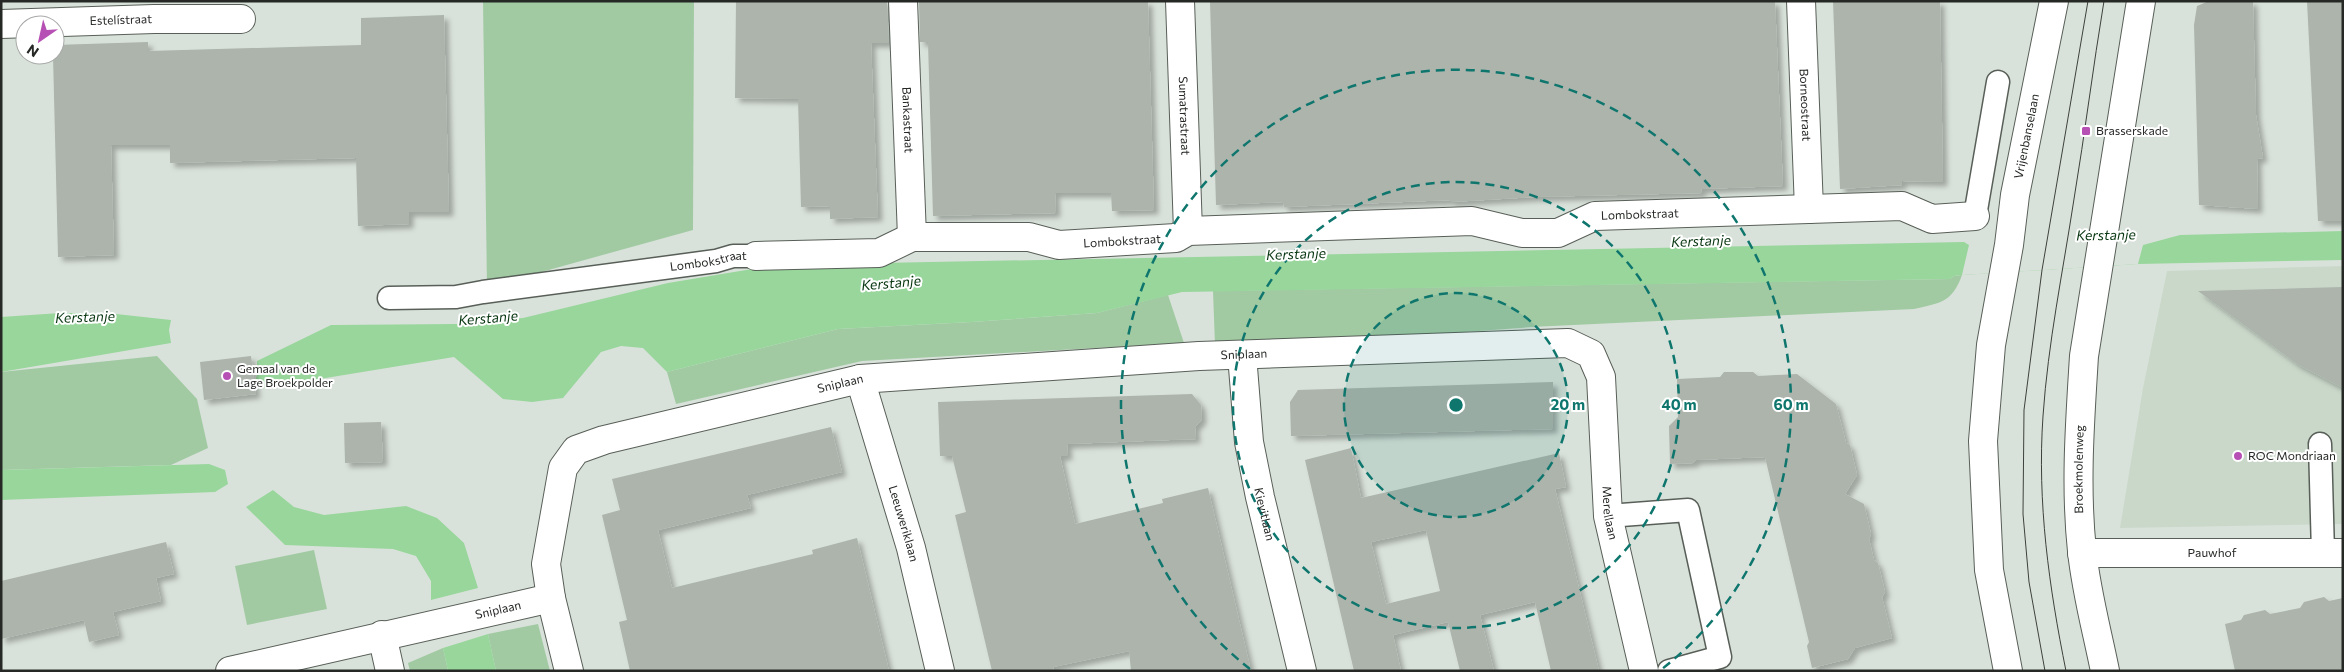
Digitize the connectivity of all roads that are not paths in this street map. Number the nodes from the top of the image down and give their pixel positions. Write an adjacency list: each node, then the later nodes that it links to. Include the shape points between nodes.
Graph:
1 (903, 1): 12 (street, Bankastraat)
2 (1180, 1): 11 (street, Sumatrastraat)
3 (1801, 1): 9 (street, Borneostraat)
4 (2054, 1): 31 (street, Vrijenbanselaan, via 2015,195 2010,245 1991,344 1982,441 1989,570)
5 (2141, 1): 20 (street, Broekmolenweg, via 2084,356 2077,496)
6 (241, 19): 7 (street, Estelístraat)
7 (1, 24)
8 (1998, 82): 10 (lane)
9 (1809, 209): 10 (street, Lombokstraat, via 1902,206 1932,219); 11 (street, Lombokstraat, via 1595,216 1558,233 1522,233 1472,221)
10 (1975, 216)
11 (1188, 230): 12 (street, Lombokstraat, via 1176,238 1060,245 1029,237)
12 (912, 237): 13 (street, Lombokstraat, via 879,253)
13 (756, 256): 14 (lane, Lombokstraat, via 733,256 456,297)
14 (389, 298)
15 (1592, 354): 16 (street, Sniplaan, via 1568,342); 19 (street, Merellaan, via 1601,377)
16 (1242, 356): 17 (street, Sniplaan, via 1199,356); 28 (street, Kievitlaan, via 1251,451)
17 (860, 379): 22 (street, Sniplaan, via 604,440 576,450 563,468 546,564); 27 (street, Leeuweriklaan, via 911,548)
18 (2320, 444): 21 (lane)
19 (1608, 516): 29 (street, Merellaan); 30 (lane, via 1688,510 1720,657)
20 (2082, 553): 21 (street, Pauwhof); 32 (street, Broekmolenweg)
21 (2333, 553)
22 (551, 598): 23 (street, Sniplaan); 26 (street)
23 (382, 635): 24 (street, Sniplaan); 25 (street)
24 (230, 671)
25 (390, 671)
26 (569, 671)
27 (940, 671)
28 (1302, 671)
29 (1644, 671)
30 (1669, 671)
31 (2008, 671)
32 (2105, 671)

